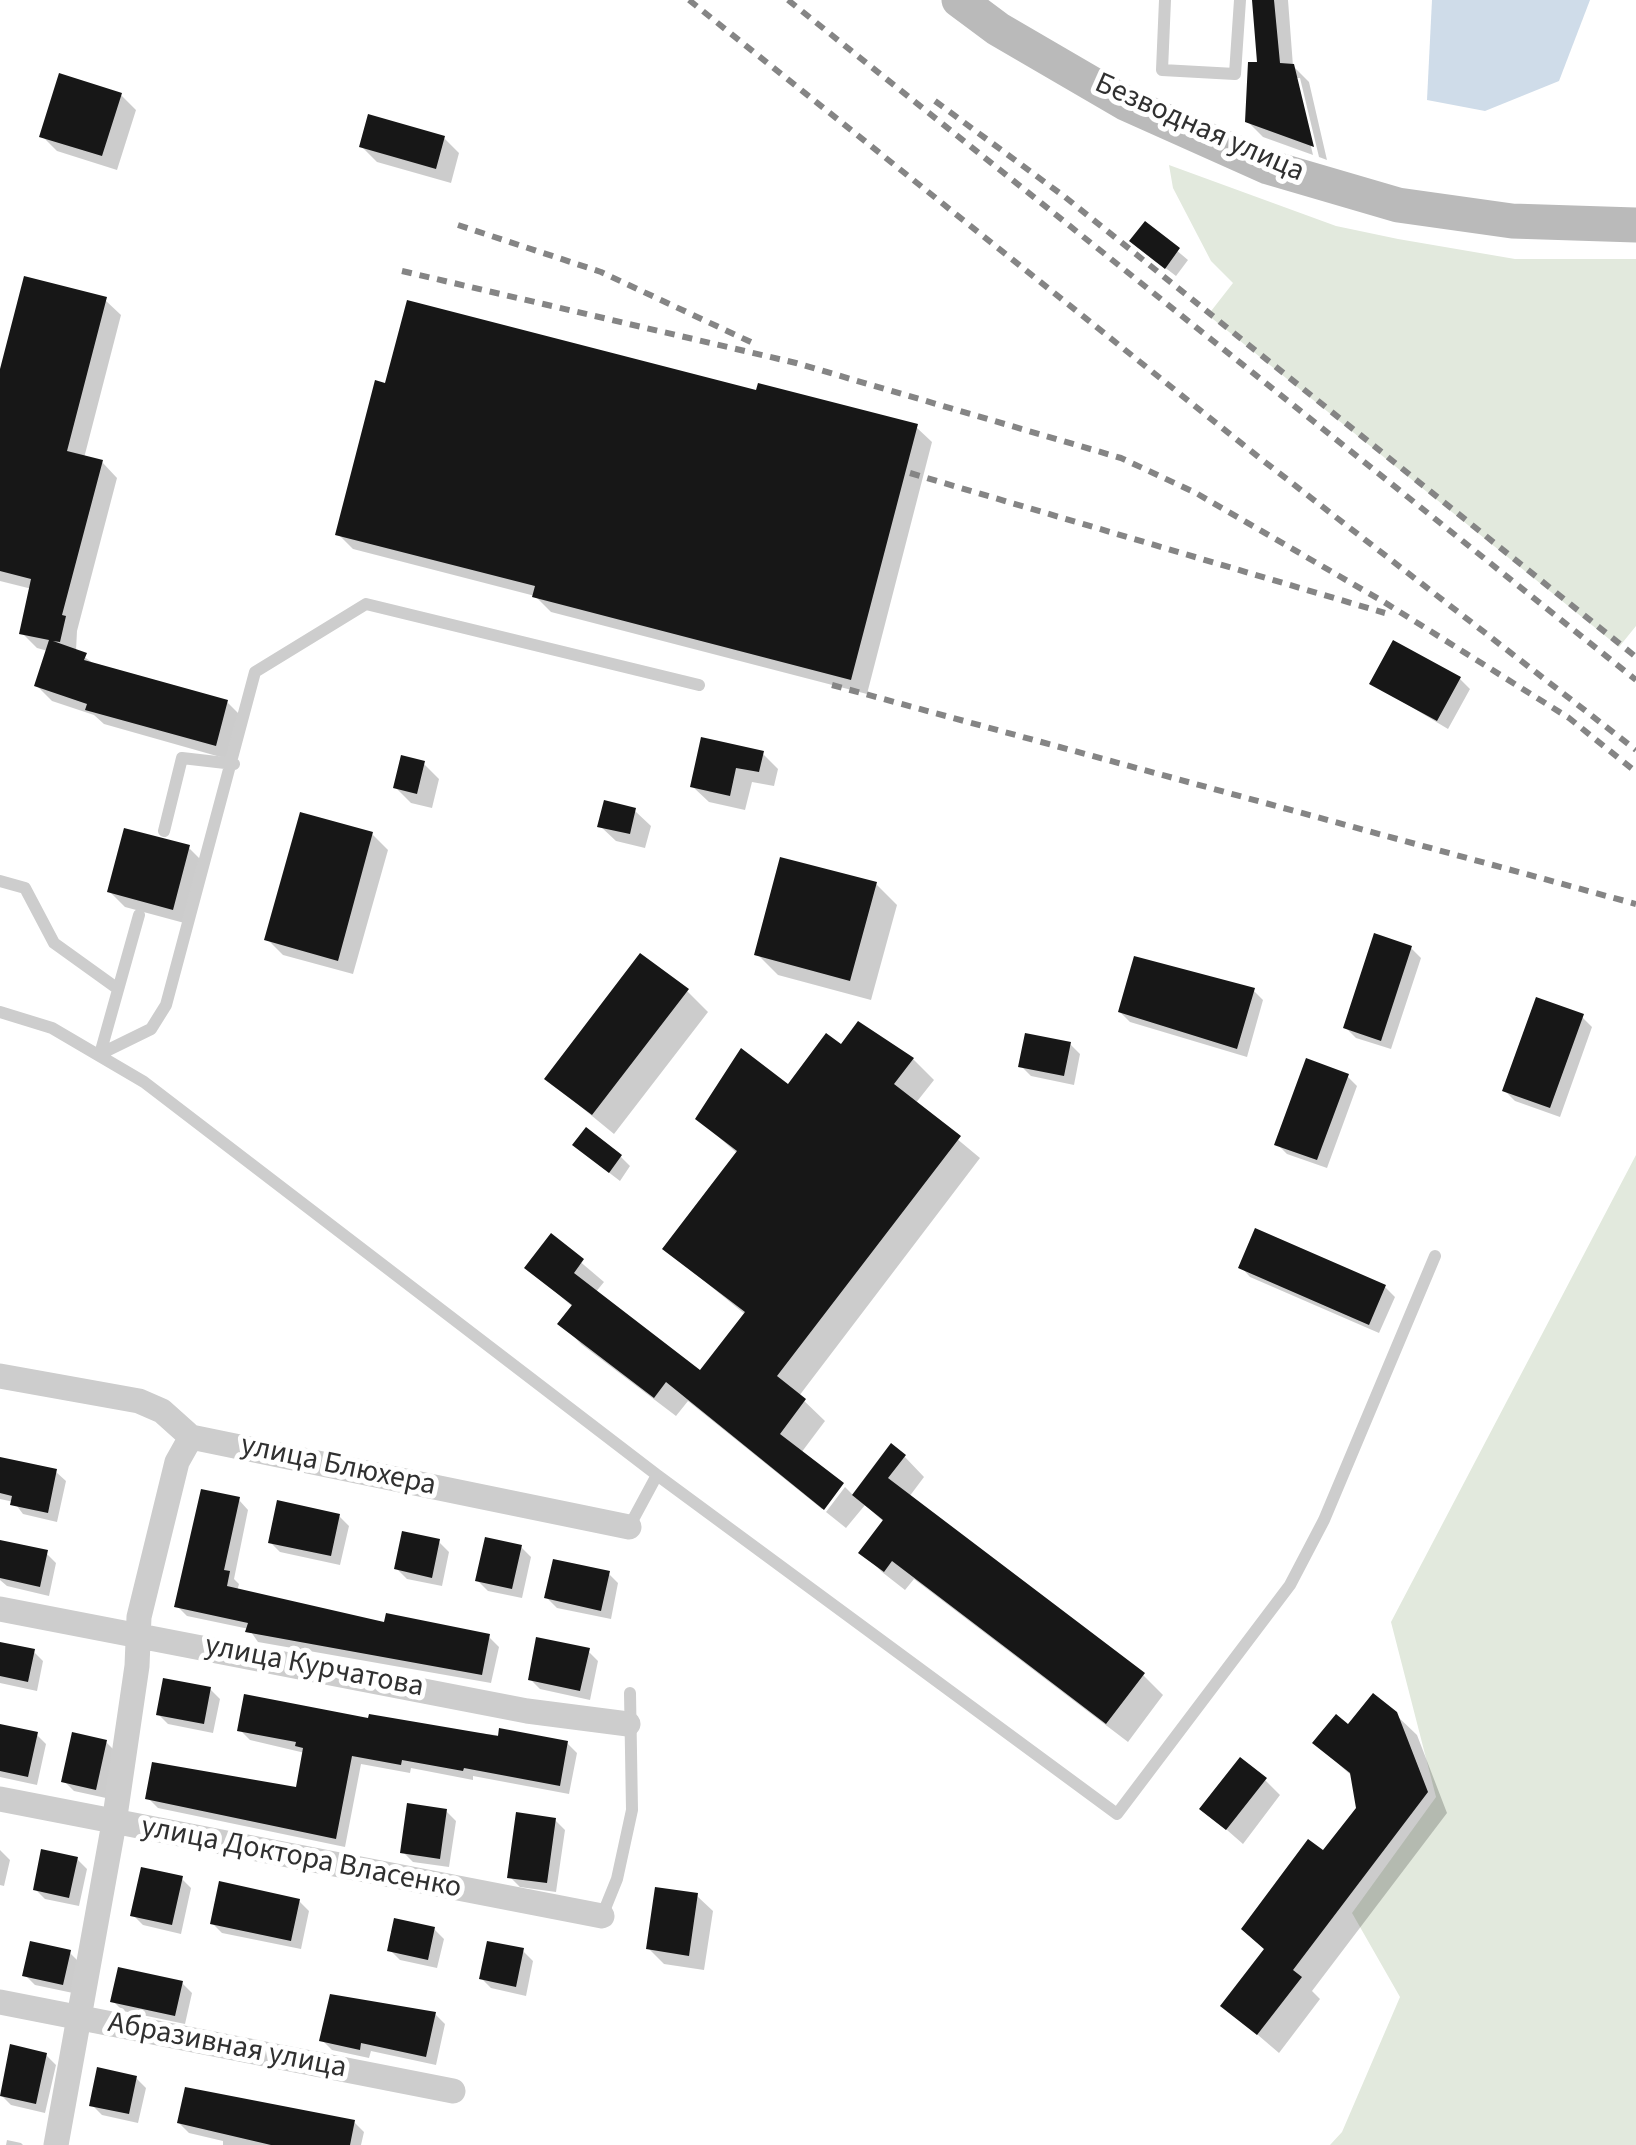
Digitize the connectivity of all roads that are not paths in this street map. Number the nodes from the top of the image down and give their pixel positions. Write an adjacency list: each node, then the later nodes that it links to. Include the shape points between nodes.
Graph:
1 (960, 0): 4 (main road, Безводная улица, via 1125,102 1268,166 1398,205 1512,220)
2 (1165, 0): 3 (lane, via 1162,70 1235,74)
3 (1240, 0)
4 (1635, 224)
5 (699, 684): 6 (lane, via 366,604 255,672)
6 (234, 764): 7 (lane, via 182,758); 12 (lane, via 166,1005 152,1029)
7 (164, 832)
8 (0, 881): 10 (lane, via 25,888 54,943)
9 (138, 915): 10 (lane)
10 (118, 989): 12 (lane)
11 (0, 1012): 12 (lane, via 52,1028)
12 (100, 1054): 16 (lane)
13 (1435, 1256): 16 (lane, via 1290,1586 1117,1814)
14 (0, 1376): 15 (street, улица Блюхера, via 138,1401 162,1411)
15 (191, 1437): 17 (street, улица Блюхера); 19 (street, via 177,1462)
16 (658, 1475): 17 (lane, улица Блюхера)
17 (629, 1526)
18 (0, 1609): 19 (street, улица Курчатова)
19 (136, 1634): 21 (street, улица Курчатова, via 527,1711); 23 (street)
20 (630, 1693): 21 (lane)
21 (628, 1724): 24 (lane, via 632,1810)
22 (0, 1800): 23 (street, улица Доктора Власенко)
23 (114, 1823): 24 (street, улица Доктора Власенко); 26 (street)
24 (602, 1916)
25 (0, 2002): 26 (street, Абразивная улица)
26 (79, 2018): 27 (street, Абразивная улица); 28 (street)
27 (454, 2091)
28 (56, 2145)

